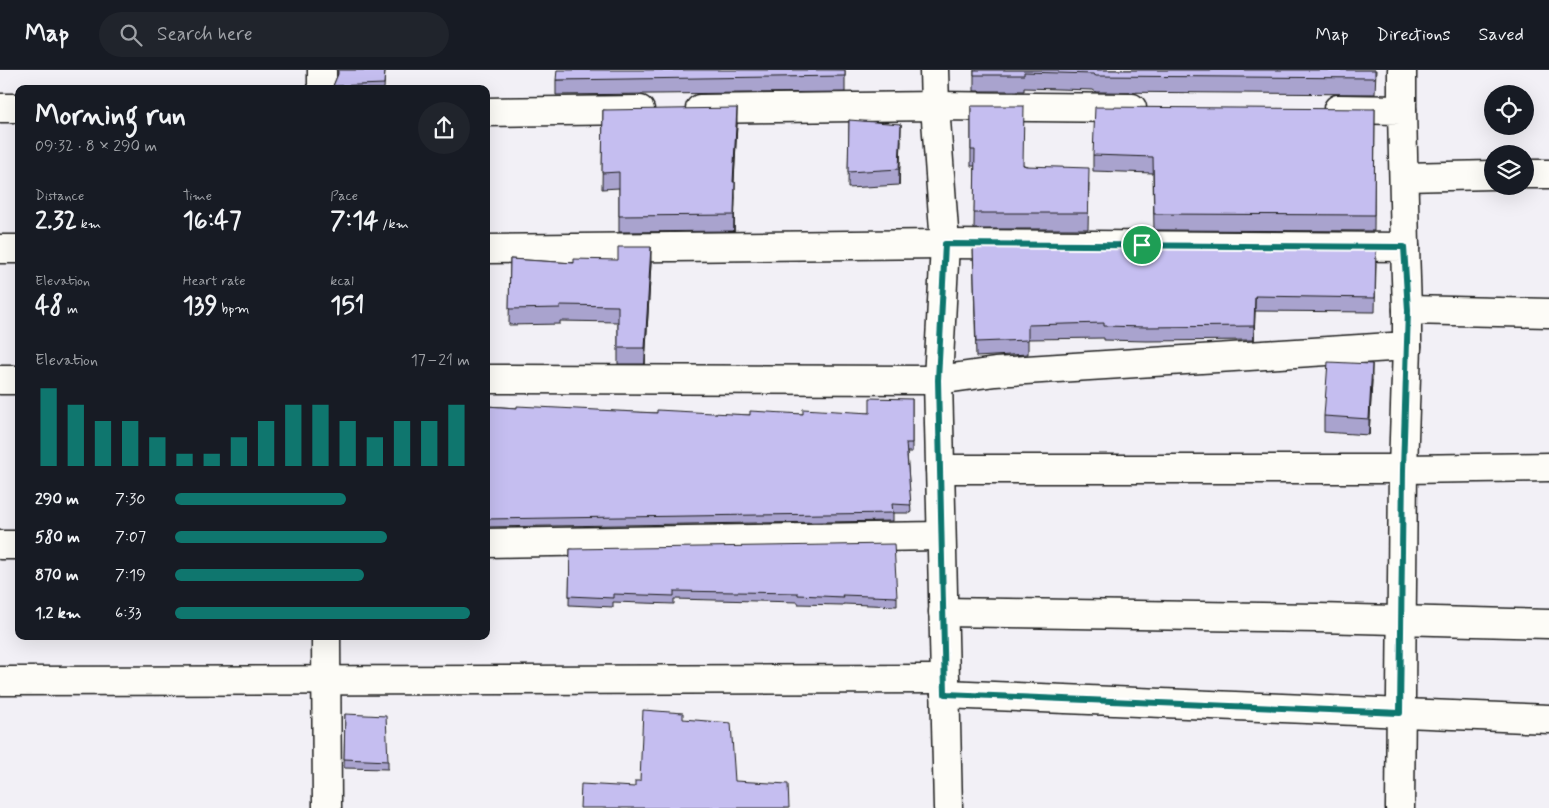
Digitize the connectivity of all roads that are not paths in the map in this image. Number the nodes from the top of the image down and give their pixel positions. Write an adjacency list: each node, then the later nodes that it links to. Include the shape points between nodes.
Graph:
1 (322, 70): 4 (street)
2 (934, 70): 5 (street)
3 (1402, 70): 10 (street)
4 (322, 85)
5 (935, 106): 8 (street); 11 (street); 16 (street)
6 (0, 108): 7 (street)
7 (15, 108)
8 (1161, 108)
9 (1316, 109): 10 (street)
10 (1402, 110): 15 (street)
11 (490, 112)
12 (1534, 174): 13 (street)
13 (1549, 174)
14 (1484, 175): 15 (street)
15 (1404, 177): 17 (street)
16 (945, 244): 17 (street); 20 (street); 27 (street)
17 (1404, 247): 21 (street)
18 (0, 249): 19 (street)
19 (15, 249)
20 (490, 249)
21 (1408, 310): 22 (street); 23 (street)
22 (1549, 313)
23 (1407, 346): 27 (street, via 995,372); 30 (street)
24 (490, 379): 27 (street)
25 (0, 380): 26 (street)
26 (15, 380)
27 (938, 380): 29 (street)
28 (1549, 467): 30 (street)
29 (940, 469): 30 (street); 31 (street)
30 (1403, 470): 36 (street)
31 (941, 536): 32 (street); 35 (street)
32 (490, 543)
33 (0, 545): 34 (street)
34 (15, 545)
35 (943, 612): 36 (street); 41 (street)
36 (1401, 620): 37 (street); 42 (street)
37 (1549, 624)
38 (326, 640): 40 (street)
39 (0, 680): 40 (street)
40 (325, 680): 41 (street); 44 (street)
41 (945, 686): 42 (street); 45 (street)
42 (1400, 713): 43 (street); 46 (street)
43 (1549, 719)
44 (327, 808)
45 (948, 808)
46 (1400, 808)

